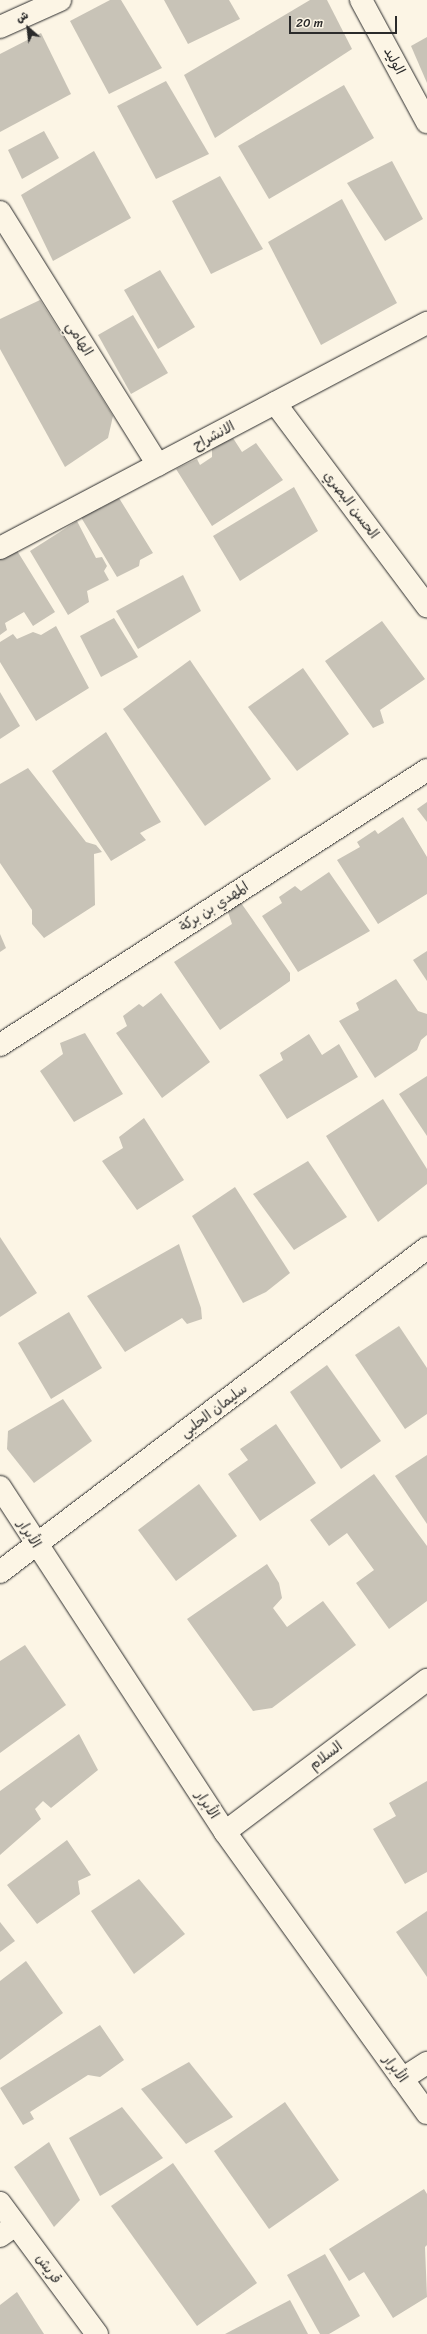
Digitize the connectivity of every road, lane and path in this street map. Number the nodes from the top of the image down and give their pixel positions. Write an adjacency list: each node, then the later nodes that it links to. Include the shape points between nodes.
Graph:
1 (60, 0): 3 (street)
2 (361, 0): 4 (street, الوليد)
3 (0, 27)
4 (427, 122)
5 (0, 212): 8 (street, الهامي)
6 (427, 323): 7 (street, الانشراح)
7 (275, 403): 8 (street, الانشراح); 10 (street, الحسن البصري)
8 (158, 465): 9 (street, الانشراح)
9 (0, 548)
10 (427, 606)
11 (427, 770): 12 (street, المهدي بن بركة)
12 (0, 1045)
13 (427, 1248): 15 (street, سليمان الحلبي)
14 (0, 1487): 15 (street, الأبرار)
15 (37, 1546): 16 (street, سليمان الحلبي); 18 (street, الأبرار)
16 (0, 1572)
17 (427, 1680): 18 (street, السلام)
18 (225, 1832): 20 (street, الأبرار)
19 (427, 2063): 20 (street)
20 (402, 2079): 21 (street, الأبرار)
21 (427, 2113)
22 (0, 2203): 23 (street, قريش)
23 (8, 2231): 24 (street, قريش)
24 (97, 2334)

